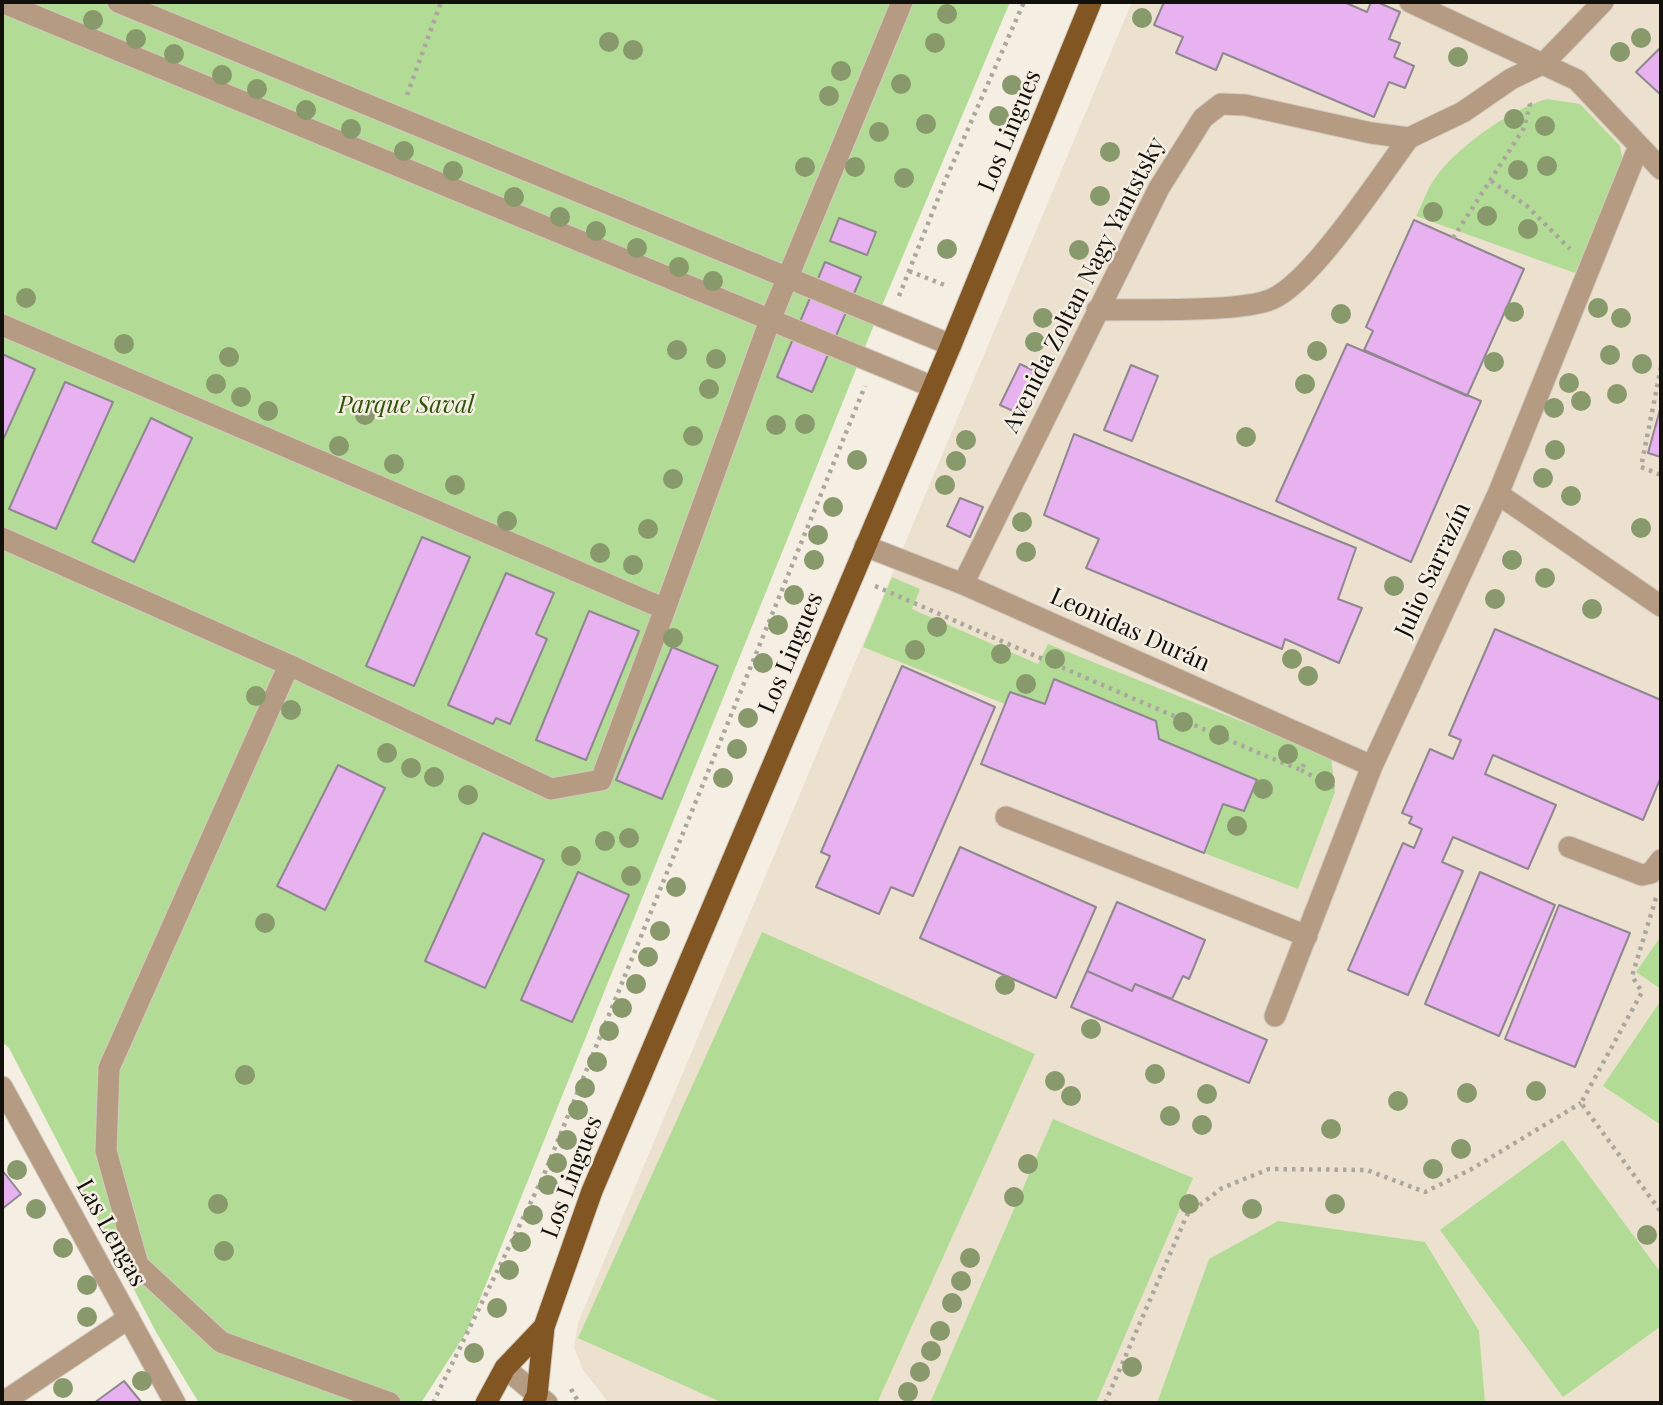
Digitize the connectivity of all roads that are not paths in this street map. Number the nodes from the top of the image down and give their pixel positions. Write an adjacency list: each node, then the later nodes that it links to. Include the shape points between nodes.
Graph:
1 (4, 2): 7 (street); 14 (street)
2 (118, 2): 12 (street)
3 (902, 2): 12 (street)
4 (1091, 2): 16 (main road, Los Lingues)
5 (1410, 2): 8 (street)
6 (1603, 2): 8 (street)
7 (2, 9)
8 (1544, 62): 9 (street, via 1463,112); 10 (street, via 1577,80)
9 (1409, 138): 13 (street, via 1302,279 1271,300); 13 (street, Avenida Zoltan Nagy Yantstsky, via 1222,104 1203,118 1159,188)
10 (1639, 146): 11 (street); 18 (street, Julio Sarrazín)
11 (1661, 169)
12 (787, 278): 14 (street); 16 (street)
13 (1097, 310): 21 (street, Avenida Zoltan Nagy Yantstsky)
14 (770, 320): 17 (street); 23 (street)
15 (2, 325): 23 (street)
16 (951, 345): 17 (main road, Los Lingues)
17 (933, 387): 20 (main road, Los Lingues)
18 (1498, 494): 22 (street); 25 (street, Julio Sarrazín)
19 (2, 538): 24 (street)
20 (865, 546): 21 (street, Leonidas Durán); 33 (main road, Los Lingues, via 592,1191)
21 (962, 584): 25 (street, Leonidas Durán)
22 (1661, 606)
23 (665, 609): 24 (street, via 601,780 551,789)
24 (289, 665): 38 (street, via 108,1068 106,1151 138,1265 221,1342)
25 (1372, 766): 29 (street, Julio Sarrazín)
26 (1006, 817): 29 (street)
27 (1569, 847): 28 (street, via 1642,875)
28 (1656, 867)
29 (1307, 936): 30 (street, Julio Sarrazín)
30 (1275, 1016)
31 (2, 1087): 32 (street, Las Lengas)
32 (129, 1318): 36 (street); 37 (street, Las Lengas)
33 (544, 1327): 34 (main road, Los Lingues); 35 (main road, Los Lingues)
34 (505, 1368): 35 (street); 39 (main road, Los Lingues)
35 (539, 1401)
36 (2, 1403)
37 (176, 1403)
38 (390, 1403)
39 (486, 1403)

